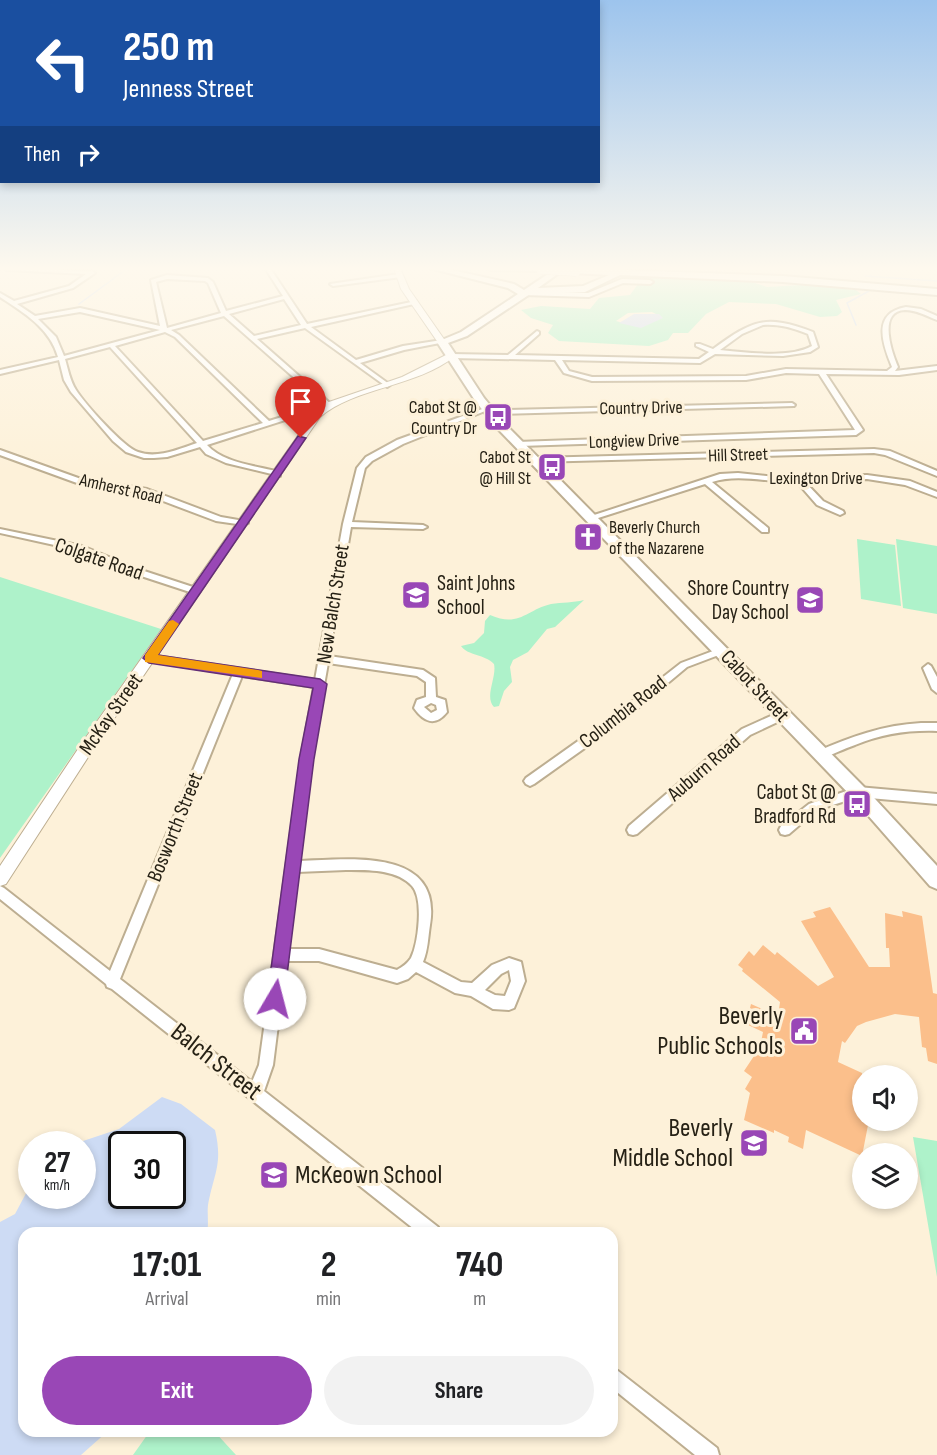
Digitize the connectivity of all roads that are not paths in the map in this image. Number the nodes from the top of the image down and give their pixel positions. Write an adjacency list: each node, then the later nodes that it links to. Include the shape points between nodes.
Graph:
1 (52, 336): 21 (street)
2 (139, 336): 16 (street)
3 (177, 336): 32 (street)
4 (250, 336): 14 (street)
5 (261, 336): 14 (street)
6 (319, 336): 23 (street)
7 (438, 336): 15 (main road, Cabot Street)
8 (461, 336): 15 (highway)
9 (463, 336): 19 (highway)
10 (534, 336): 20 (street)
11 (736, 336): 18 (street)
12 (812, 336): 18 (street, via 815,346 802,354)
13 (885, 336): 27 (street, via 895,367)
14 (252, 338): 29 (street)
15 (442, 342): 19 (highway, Cabot Street); 23 (street)
16 (110, 344): 21 (street); 34 (street)
17 (698, 345): 18 (street)
18 (714, 352): 22 (street, via 700,361 685,362)
19 (451, 356): 20 (street); 28 (main road); 31 (highway, Cabot Street)
20 (510, 357): 22 (street)
21 (61, 358): 26 (street); 34 (street, via 73,391 124,450 153,458)
22 (558, 359): 25 (street, via 567,373 592,379 746,378 772,372)
23 (355, 362): 28 (street)
24 (937, 368): 27 (street)
25 (821, 371): 27 (street); 33 (street, Longview Drive, via 858,430 856,433)
26 (0, 372)
27 (889, 373)
28 (387, 385): 29 (main road)
29 (329, 405): 32 (street); 37 (main road, McKay Street, via 313,420)
30 (792, 405): 31 (street, Country Drive)
31 (489, 412): 33 (highway, Cabot Street); 45 (street, New Balch Street, via 400,442 364,463)
32 (268, 424): 34 (street)
33 (520, 444): 36 (highway, Cabot Street)
34 (203, 446): 37 (street, via 215,456)
35 (0, 452): 44 (street, Amherst Road, via 80,481 144,491 219,519)
36 (535, 460): 38 (street, Hill Street, via 874,451); 43 (highway, Cabot Street)
37 (277, 474): 44 (main road, McKay Street)
38 (937, 474)
39 (800, 480): 40 (street, Lexington Drive, via 738,475); 41 (street, Lexington Drive, via 867,477 907,483); 42 (street, via 820,503)
40 (707, 482): 43 (street, Lexington Drive); 47 (street)
41 (937, 495)
42 (840, 513)
43 (592, 517): 50 (highway, Cabot Street)
44 (244, 523): 49 (main road, McKay Street)
45 (347, 524): 46 (street); 52 (street, New Balch Street)
46 (423, 527)
47 (765, 530)
48 (0, 531): 49 (street, Colgate Road, via 78,548)
49 (196, 591): 51 (main road, McKay Street)
50 (722, 651): 58 (highway, Cabot Street); 61 (street, Columbia Road, via 684,665)
51 (149, 658): 54 (street); 67 (main road, McKay Street)
52 (324, 659): 55 (street, New Balch Street); 57 (street, via 420,673 431,681)
53 (928, 668): 56 (street)
54 (239, 672): 55 (street); 72 (street, Bosworth Street)
55 (320, 684): 66 (street, New Balch Street)
56 (937, 689)
57 (431, 699)
58 (782, 715): 60 (highway, Cabot Street); 64 (street, Auburn Road, via 746,732)
59 (937, 727): 60 (street, via 892,728 860,736)
60 (820, 755): 62 (highway, Cabot Street)
61 (530, 782)
62 (858, 792): 63 (street); 65 (street, via 813,807); 68 (highway, Cabot Street)
63 (937, 799)
64 (633, 830)
65 (784, 830)
66 (292, 867): 70 (street, New Balch Street); 71 (street, via 373,865 392,868 415,879 424,896 425,914)
67 (0, 879)
68 (937, 880)
69 (0, 892): 72 (street, Balch Street)
70 (281, 956): 71 (street, via 319,955 397,977 409,973); 74 (street, New Balch Street, via 266,1065)
71 (416, 965): 73 (street, via 460,988)
72 (112, 982): 74 (street, Balch Street)
73 (473, 990)
74 (256, 1092): 75 (street, Balch Street)
75 (425, 1227)
76 (618, 1382): 77 (street)
77 (710, 1455)

